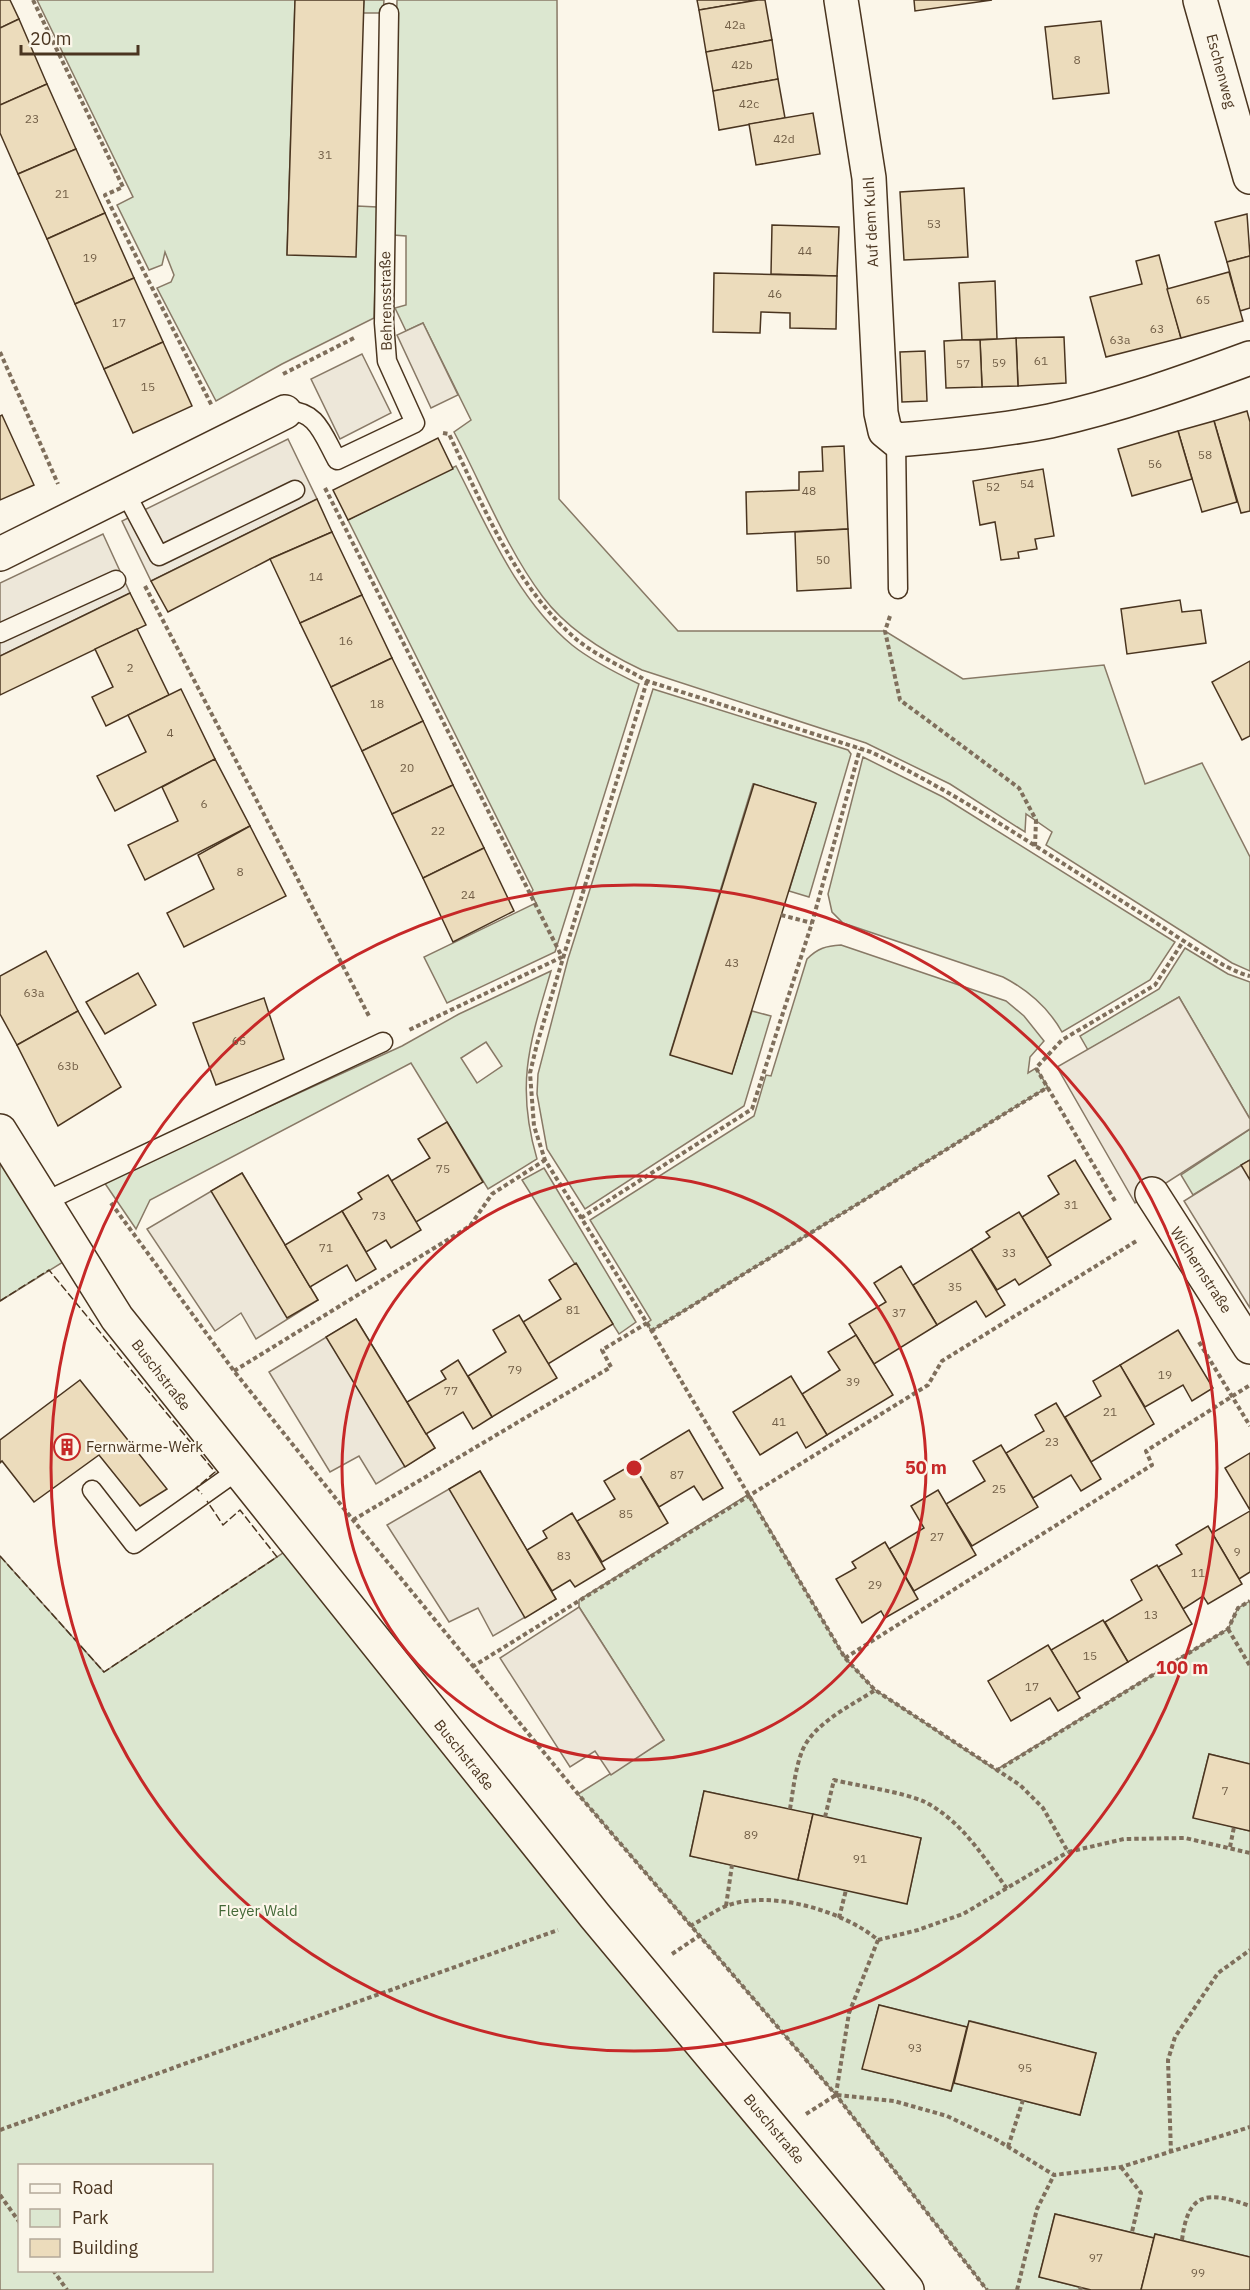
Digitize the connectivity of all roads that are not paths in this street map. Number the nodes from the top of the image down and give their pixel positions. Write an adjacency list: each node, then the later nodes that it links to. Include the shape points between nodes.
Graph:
1 (841, 0): 7 (street, Auf dem Kuhl, via 869,178 881,413 885,431)
2 (1200, 0): 4 (street, Eschenweg)
3 (389, 12): 6 (lane, Behrensstraße, via 384,323 387,361 415,423 337,460 314,419 298,410)
4 (1250, 177)
5 (1250, 358): 7 (street, via 1193,380 1050,421)
6 (285, 412): 8 (street)
7 (896, 440): 12 (lane, Auf dem Kuhl)
8 (124, 490): 9 (lane, via 159,556); 10 (street)
9 (295, 490)
10 (0, 555)
11 (116, 580): 13 (lane)
12 (898, 589)
13 (0, 633)
14 (383, 1042): 17 (lane)
15 (0, 1131): 17 (street, Buschstraße)
16 (1152, 1194): 18 (street, Wichernstraße)
17 (44, 1202): 19 (street, Buschstraße, via 117,1318)
18 (1250, 1347)
19 (237, 1471): 20 (lane, via 134,1544); 21 (street, Buschstraße, via 595,1916)
20 (92, 1490)
21 (908, 2290)

